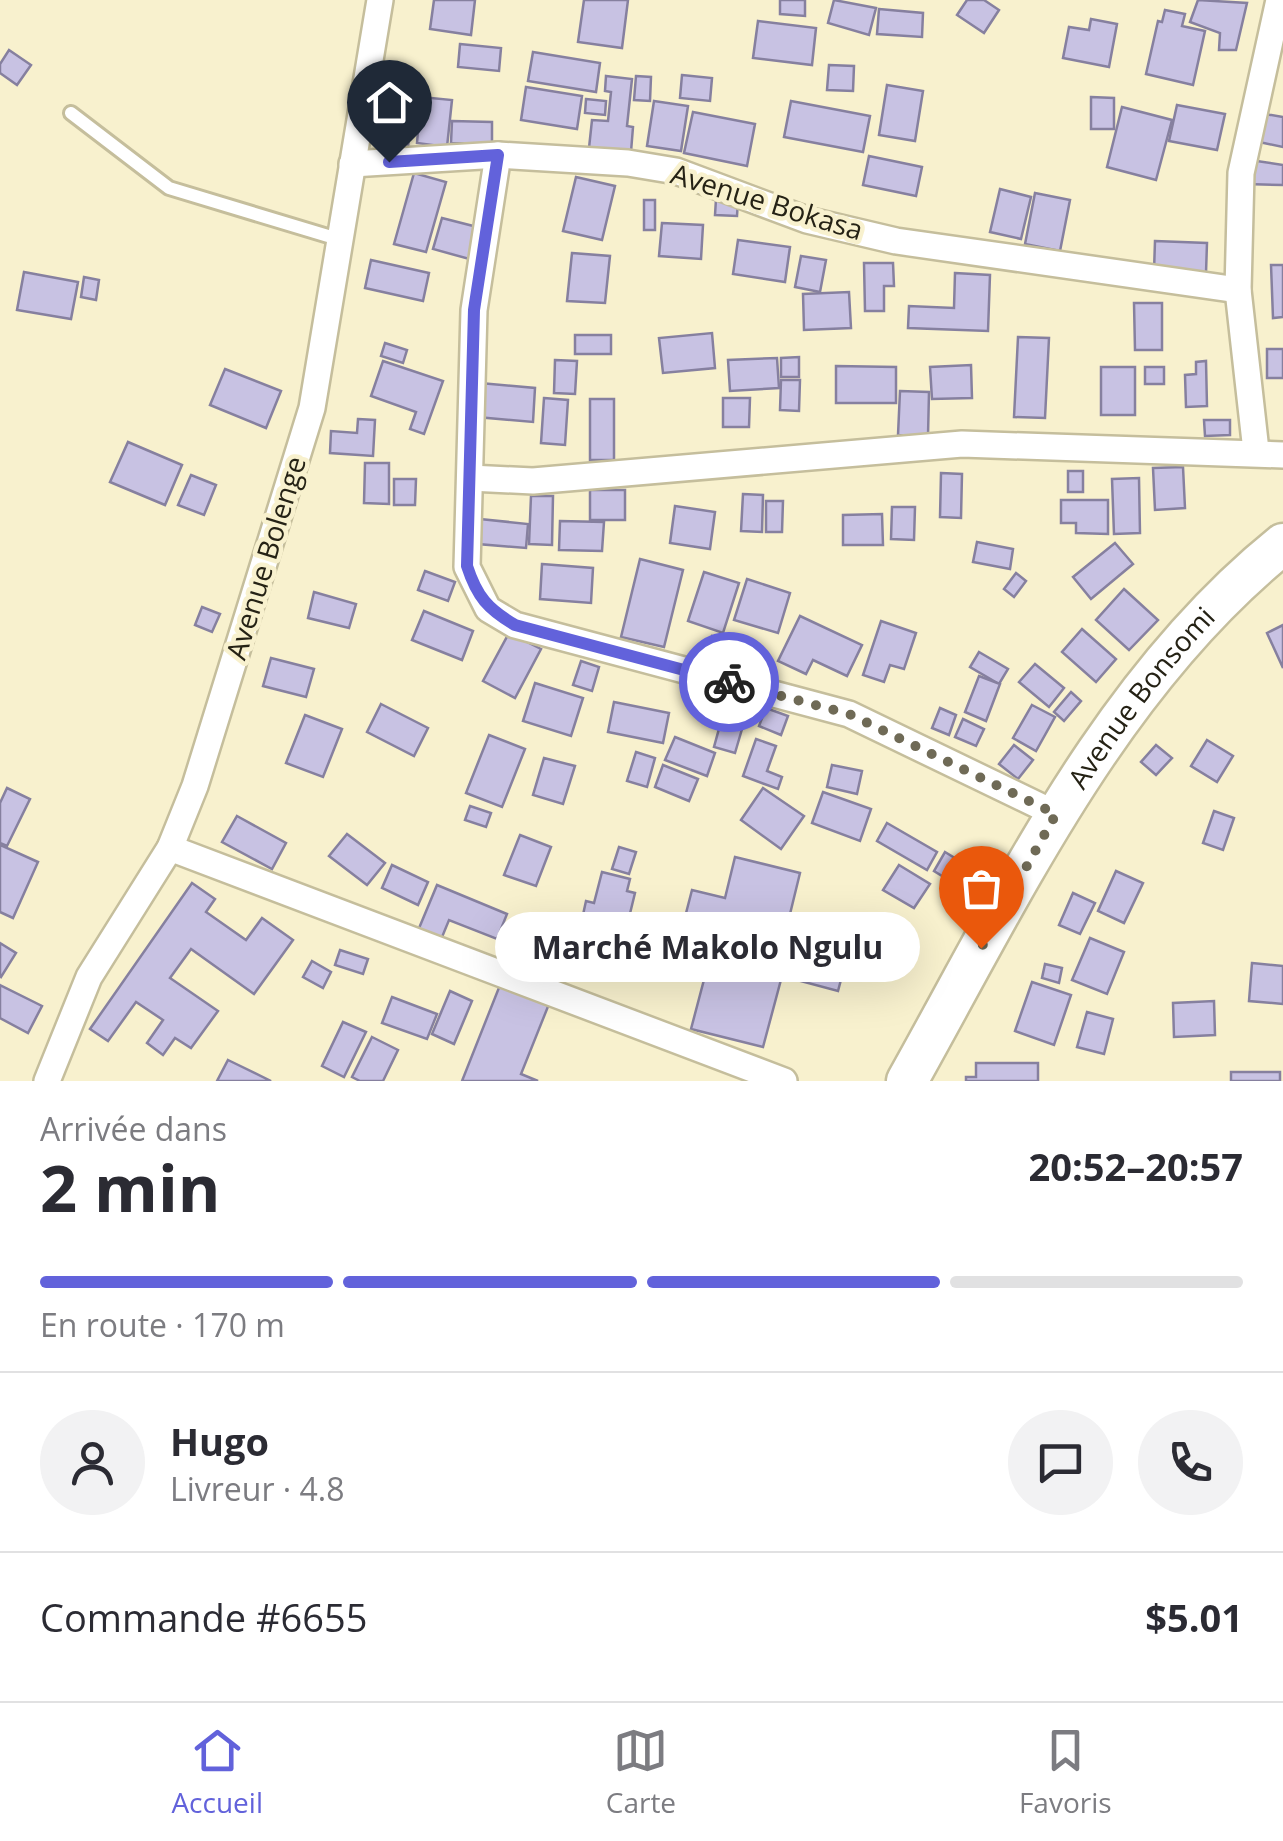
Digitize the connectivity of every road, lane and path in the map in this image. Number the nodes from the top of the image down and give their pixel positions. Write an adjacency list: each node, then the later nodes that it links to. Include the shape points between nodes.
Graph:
1 (380, 0): 5 (street, Avenue Bolenge)
2 (1280, 0): 7 (street, via 1241,173)
3 (71, 113): 6 (lane, via 169,188)
4 (498, 155): 5 (street, Avenue Bokasa); 7 (street, Avenue Bokasa, via 676,171 807,220 896,241); 10 (street, via 474,310)
5 (352, 164): 6 (street, Avenue Bolenge)
6 (338, 239): 13 (street, Avenue Bolenge, via 312,408 196,786)
7 (1238, 290): 8 (street)
8 (1256, 451): 9 (street); 10 (street, via 962,444 533,481)
9 (1283, 455)
10 (470, 478): 12 (street, via 467,566 474,590 488,609 515,625 849,714)
11 (1279, 559): 12 (main road, Avenue Bonsomi, via 1154,672)
12 (1056, 814): 16 (main road, Avenue Bonsomi)
13 (170, 848): 14 (street, Avenue Bolenge, via 88,978); 15 (street)
14 (46, 1081)
15 (784, 1081)
16 (907, 1081)

